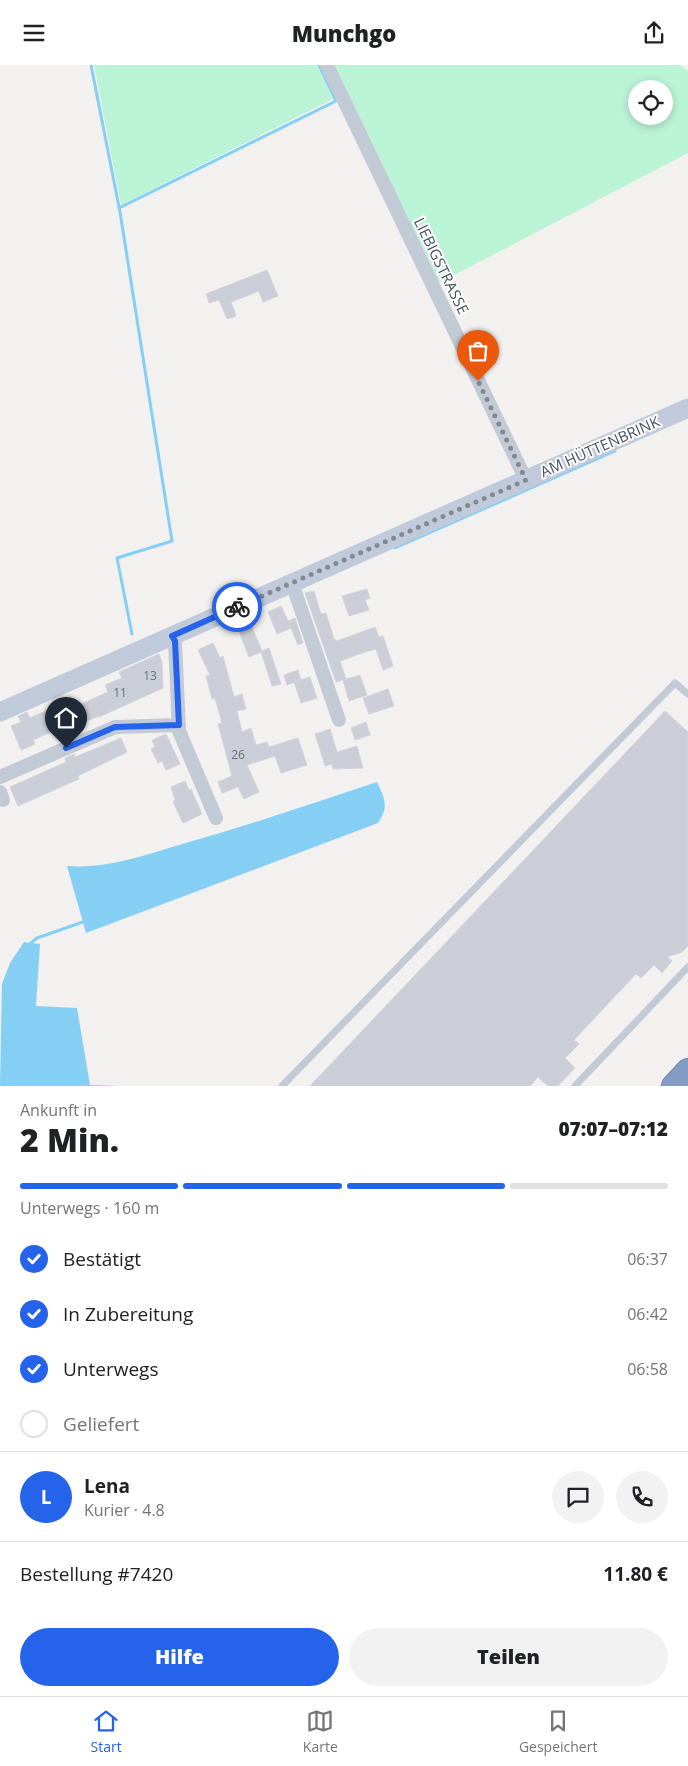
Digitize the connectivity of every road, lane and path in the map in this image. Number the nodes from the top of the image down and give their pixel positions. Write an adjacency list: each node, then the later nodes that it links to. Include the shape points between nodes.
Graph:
1 (327, 65): 3 (street, LIEBIGSTRASSE)
2 (688, 408): 3 (street, AM HÜTTENBRINK)
3 (526, 480): 4 (street, AM HÜTTENBRINK)
4 (291, 580): 5 (street, AM HÜTTENBRINK); 8 (street)
5 (172, 636): 7 (street, AM HÜTTENBRINK, via 78,674); 9 (street, via 175,641)
6 (688, 695): 14 (lane, via 676,683)
7 (0, 712)
8 (339, 720)
9 (179, 725): 10 (street, via 115,727); 11 (street)
10 (0, 777)
11 (216, 818)
12 (688, 967): 15 (lane)
13 (688, 1071): 16 (highway)
14 (282, 1086)
15 (575, 1086)
16 (674, 1086)

